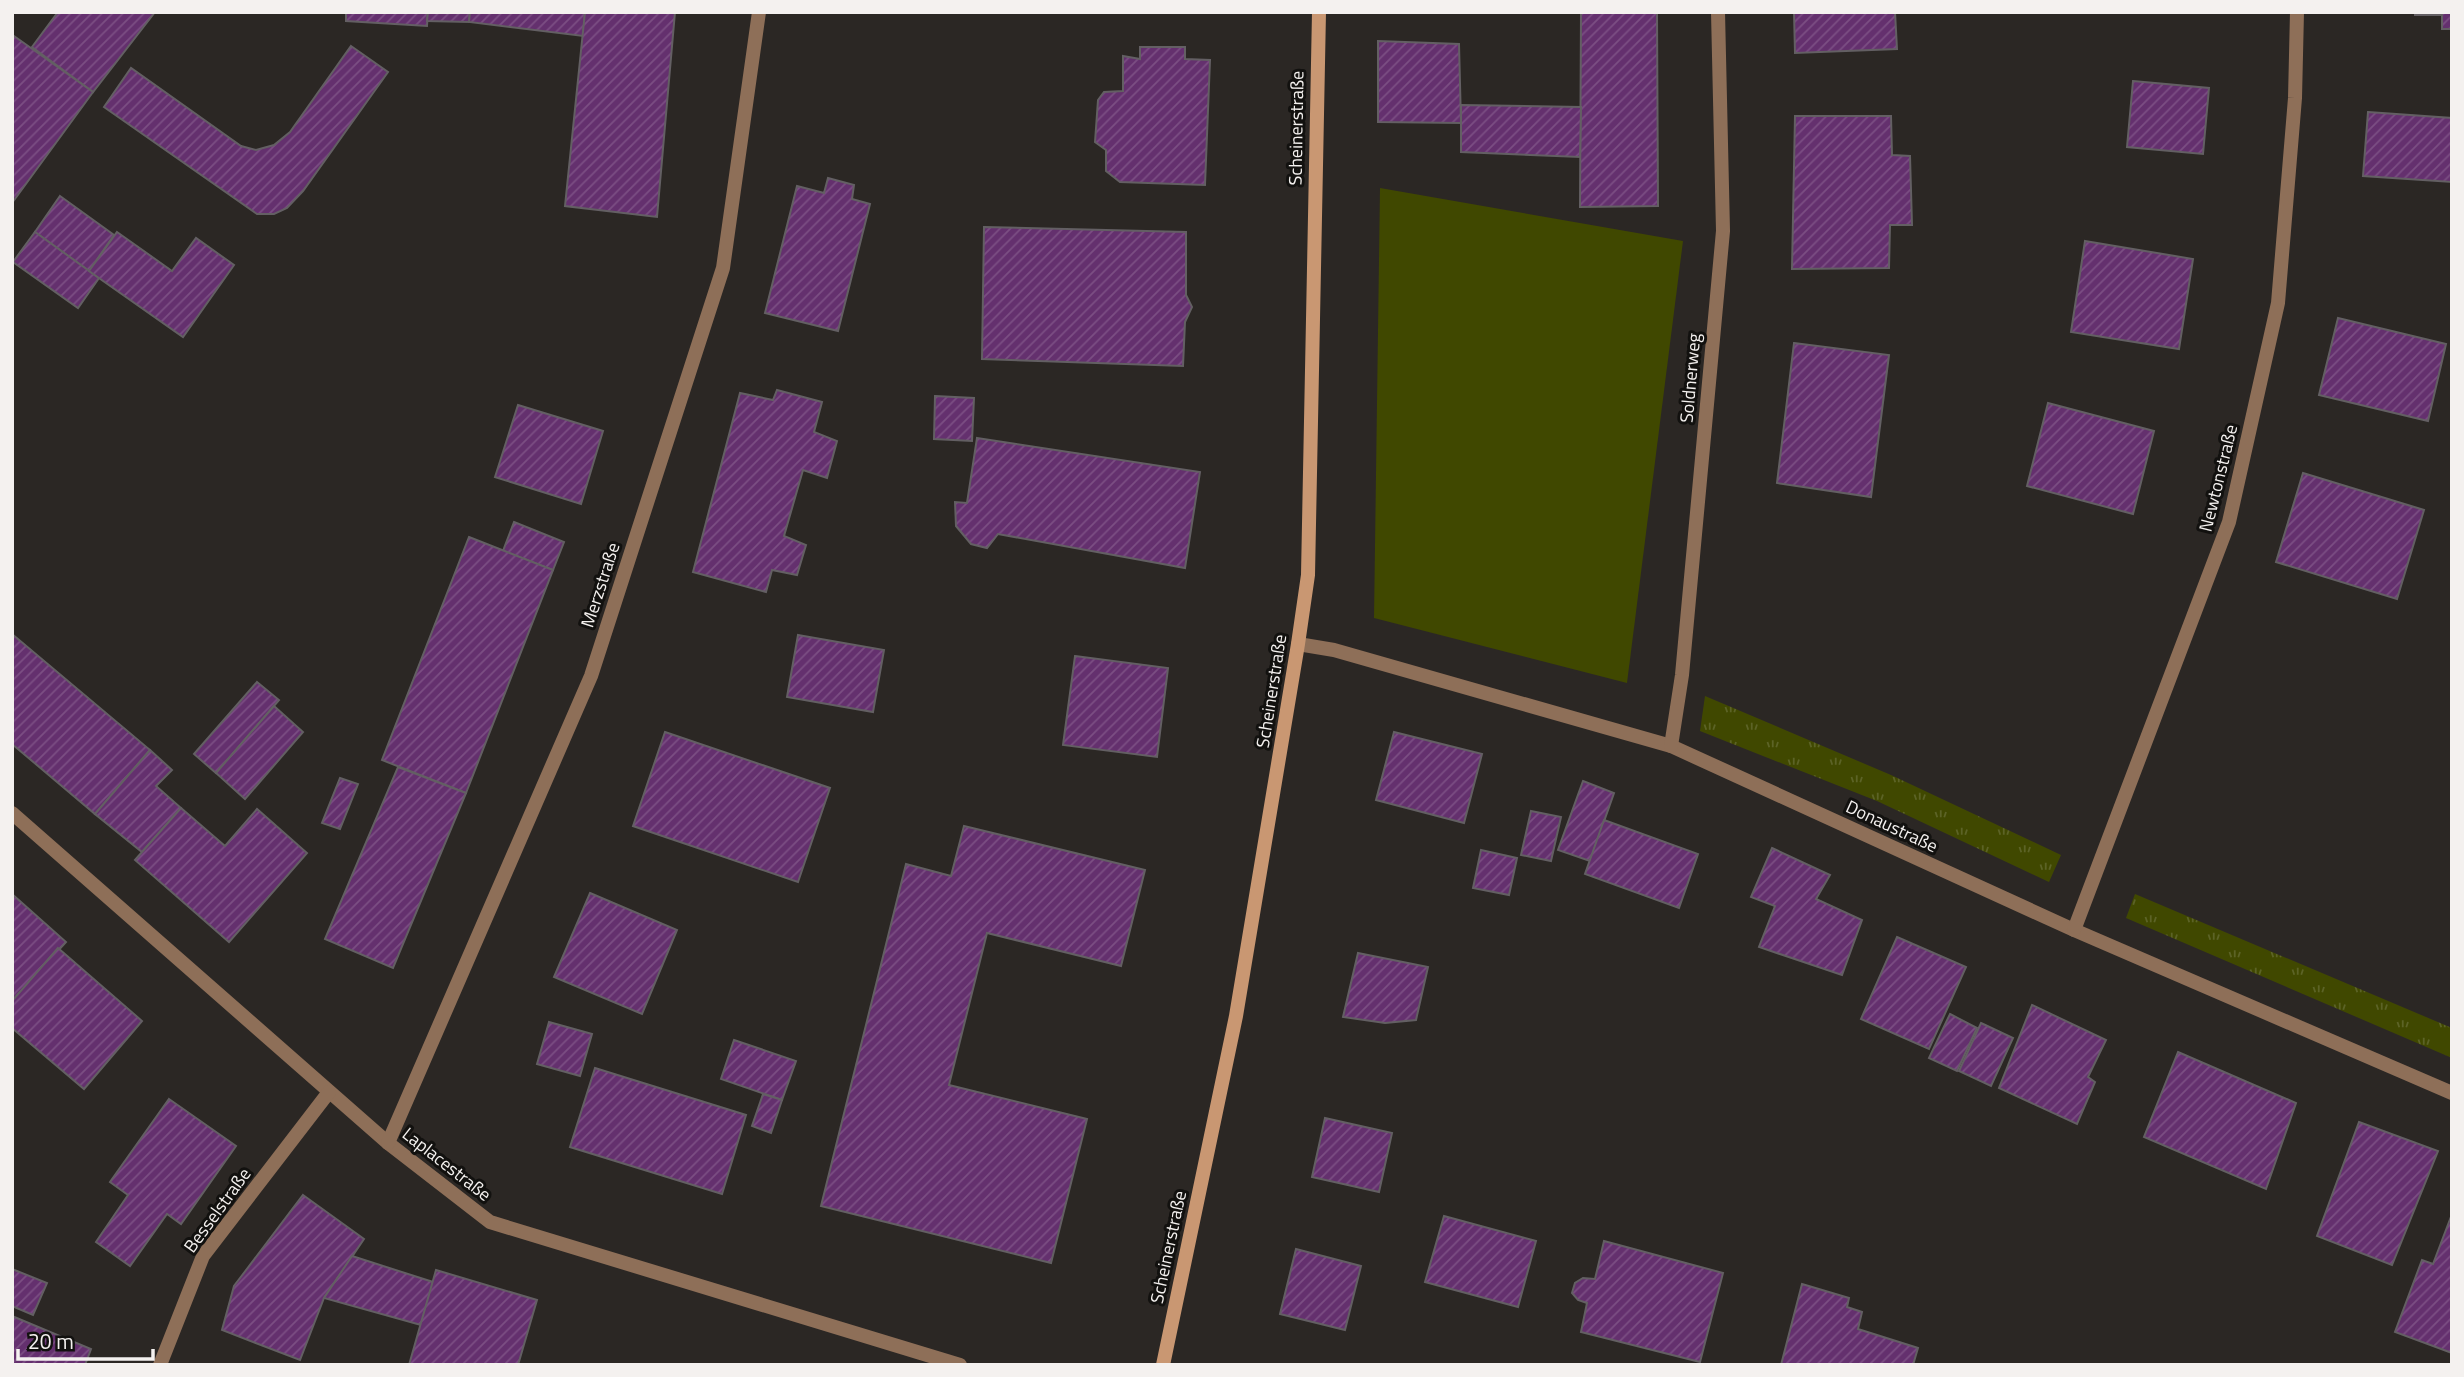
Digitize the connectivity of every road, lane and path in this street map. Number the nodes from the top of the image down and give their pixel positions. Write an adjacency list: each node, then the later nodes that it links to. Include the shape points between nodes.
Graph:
1 (759, 12): 11 (street, Merzstraße, via 723,268 594,664)
2 (1319, 12): 5 (street, Scheinerstraße, via 1308,575)
3 (1717, 12): 6 (street, Soldnerweg, via 1723,231 1682,675)
4 (2297, 12): 8 (street, Newtonstraße, via 2295,98 2278,303 2229,522)
5 (1298, 644): 6 (street, Donaustraße, via 1334,650); 14 (street, Scheinerstraße, via 1236,1016)
6 (1671, 746): 8 (street, Donaustraße)
7 (12, 813): 9 (street, Laplacestraße)
8 (2074, 930): 10 (street, Donaustraße)
9 (329, 1092): 11 (street, Laplacestraße); 12 (street, Besselstraße, via 203,1256)
10 (2452, 1093)
11 (388, 1143): 13 (street, Laplacestraße, via 490,1222)
12 (160, 1365)
13 (960, 1365)
14 (1163, 1365)

